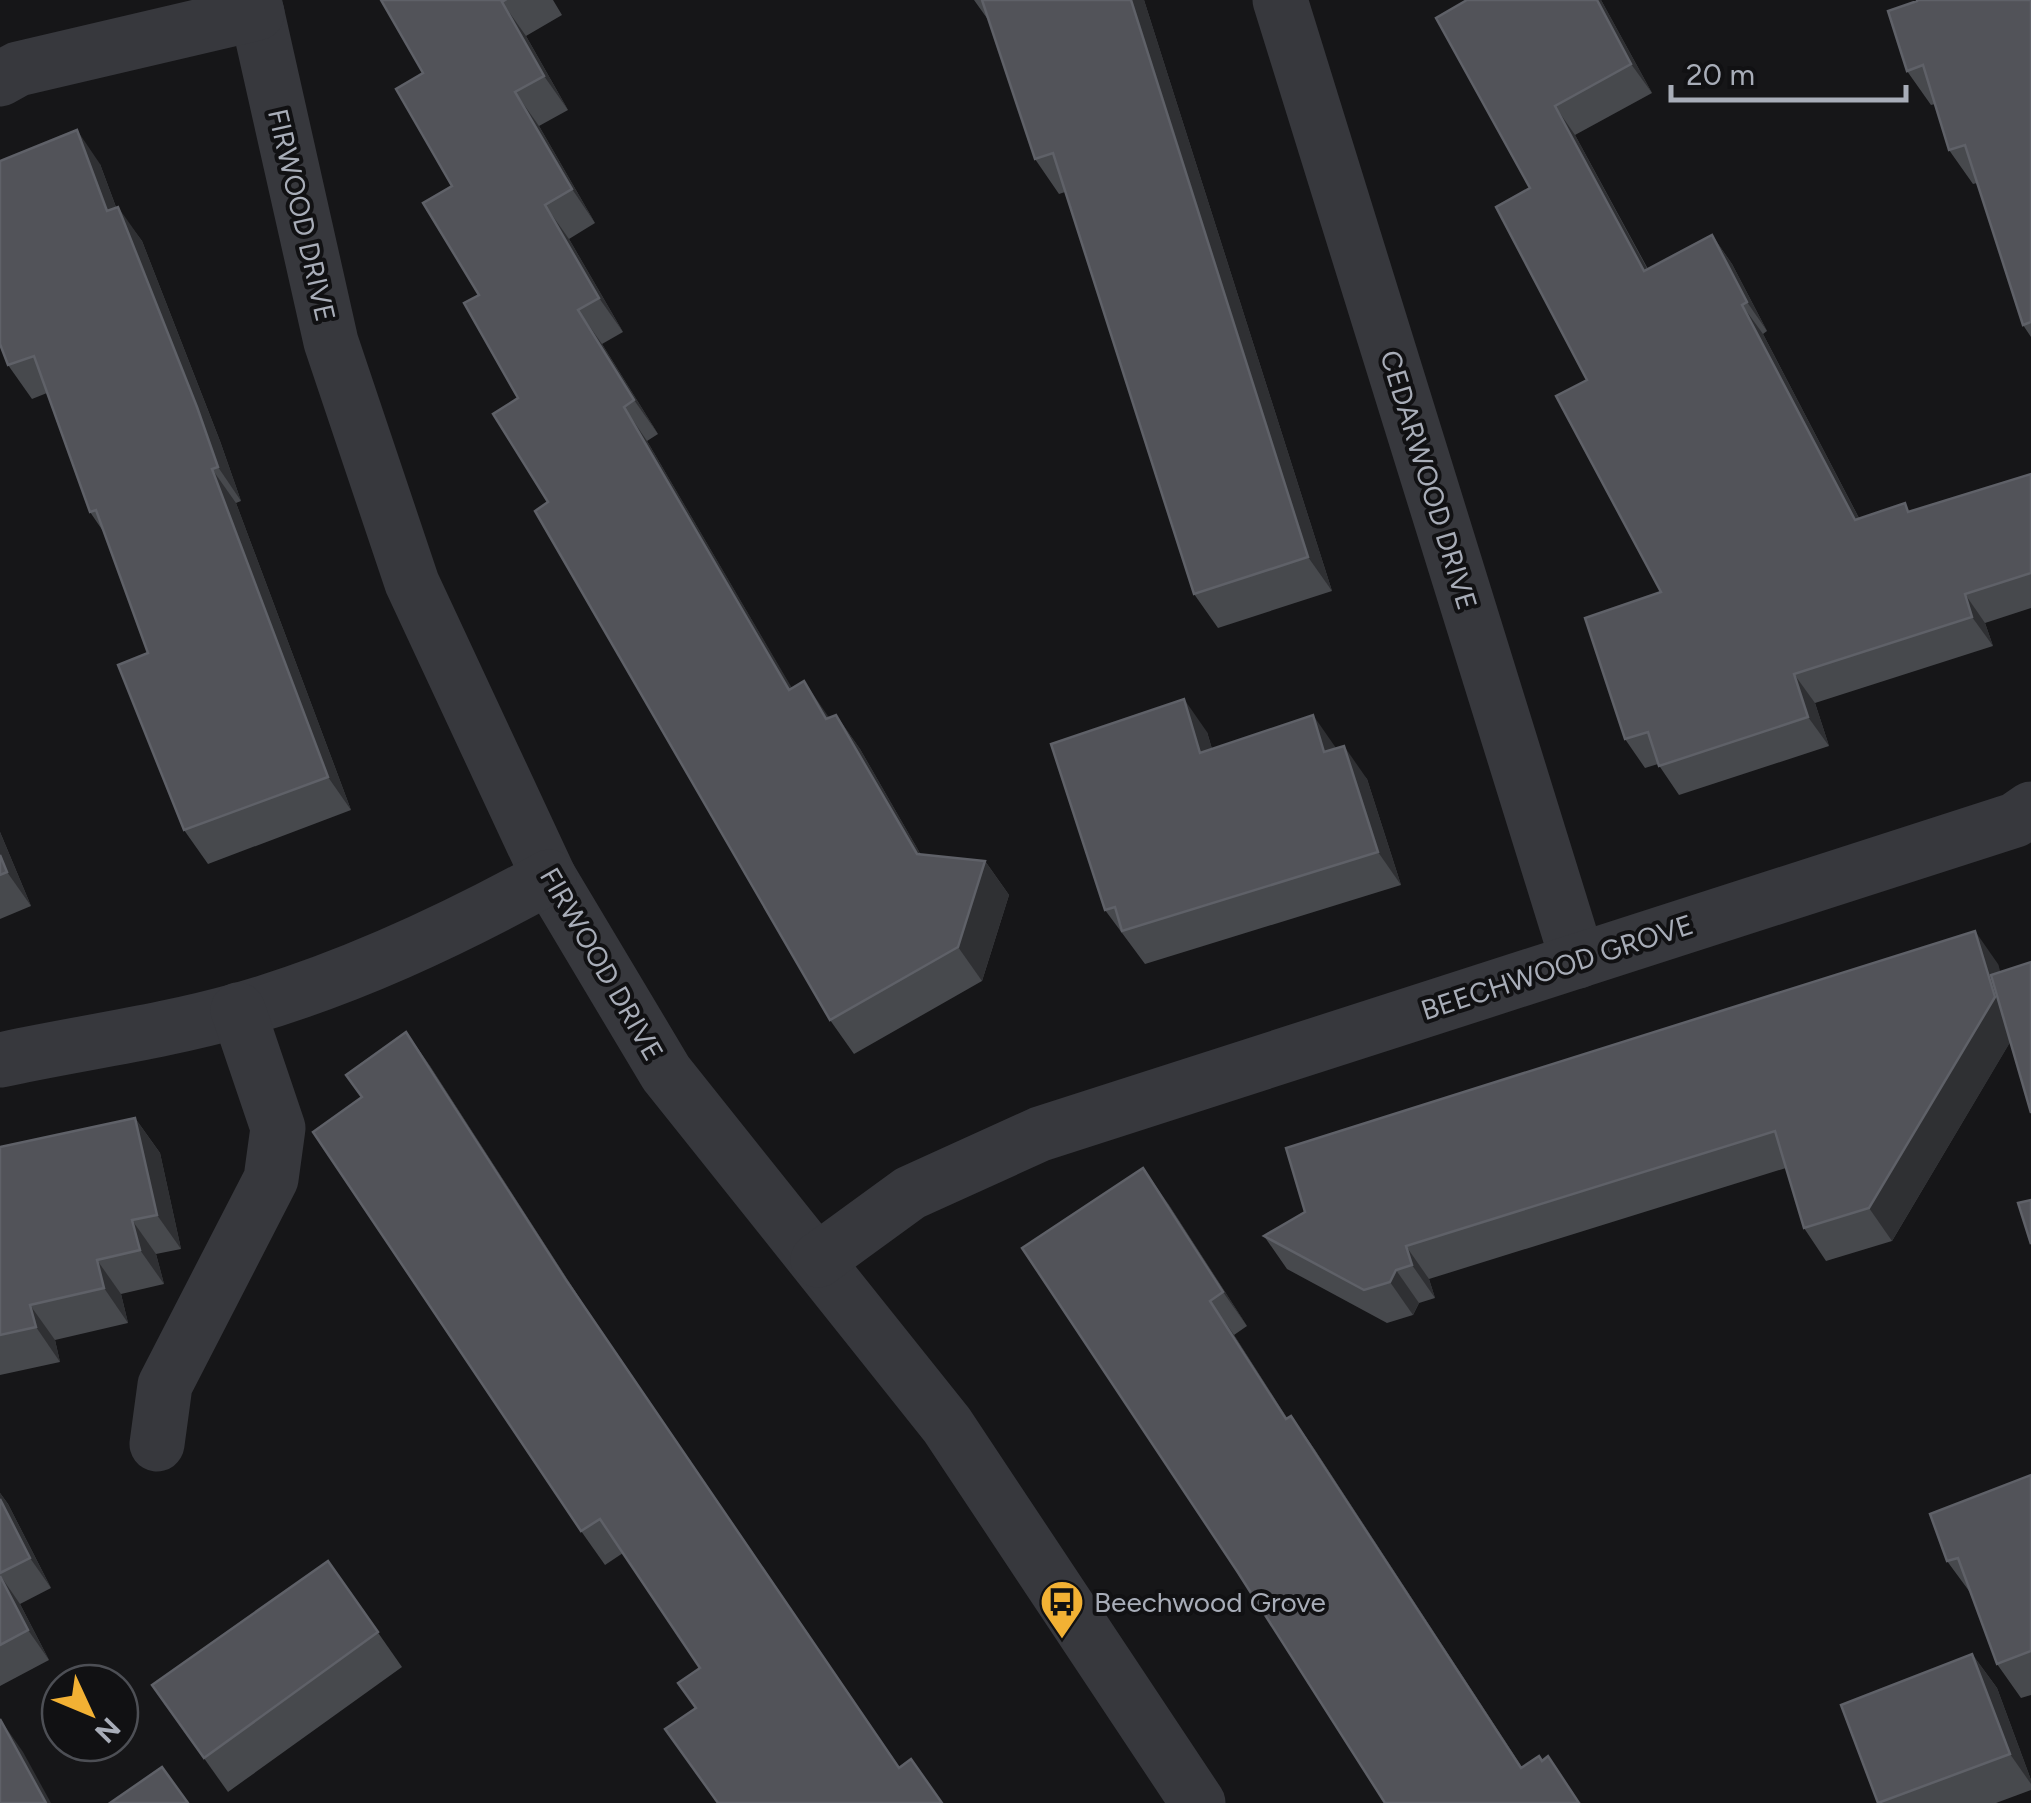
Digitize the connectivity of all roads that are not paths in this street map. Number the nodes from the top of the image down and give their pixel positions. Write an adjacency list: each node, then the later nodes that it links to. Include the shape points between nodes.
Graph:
1 (1280, 0): 6 (street, CEDARWOOD DRIVE)
2 (255, 7): 3 (street); 5 (street, FIRWOOD DRIVE, via 331,342 412,583)
3 (0, 79)
4 (2031, 810): 6 (street, BEECHWOOD GROVE)
5 (550, 878): 7 (street, via 358,970); 9 (street, FIRWOOD DRIVE, via 666,1072)
6 (1578, 961): 9 (street, BEECHWOOD GROVE, via 1040,1134 910,1193)
7 (238, 1010): 8 (street); 10 (street, via 278,1128 271,1179 165,1385)
8 (0, 1060)
9 (818, 1260): 11 (street, FIRWOOD DRIVE, via 993,1490)
10 (157, 1444)
11 (1198, 1803)

